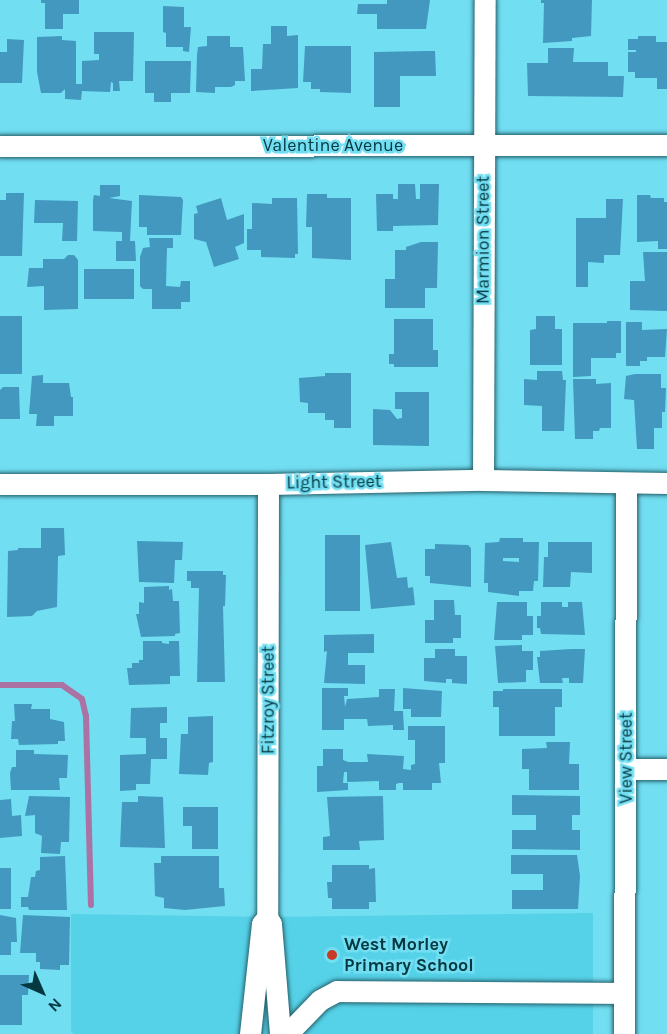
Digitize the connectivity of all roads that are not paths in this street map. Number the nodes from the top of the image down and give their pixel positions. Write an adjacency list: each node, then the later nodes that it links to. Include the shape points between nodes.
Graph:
1 (485, 0): 2 (street, Marmion Street)
2 (483, 145): 3 (street, Valentine Avenue); 4 (street, Valentine Avenue); 5 (street, Marmion Street)
3 (667, 145)
4 (0, 146)
5 (483, 480): 6 (street, Light Street); 9 (street, Light Street)
6 (626, 483): 7 (street, Light Street); 10 (street, View Street)
7 (667, 483)
8 (0, 484): 9 (street, Light Street)
9 (268, 484): 12 (street, Fitzroy Street)
10 (626, 769): 11 (street); 13 (street, View Street)
11 (667, 769)
12 (267, 916): 14 (street, Fitzroy Street, via 262,924); 15 (street, Fitzroy Street, via 271,924)
13 (624, 993): 16 (street, via 337,991 320,1000); 17 (street, View Street)
14 (250, 1034)
15 (280, 1034)
16 (287, 1034)
17 (624, 1034)

